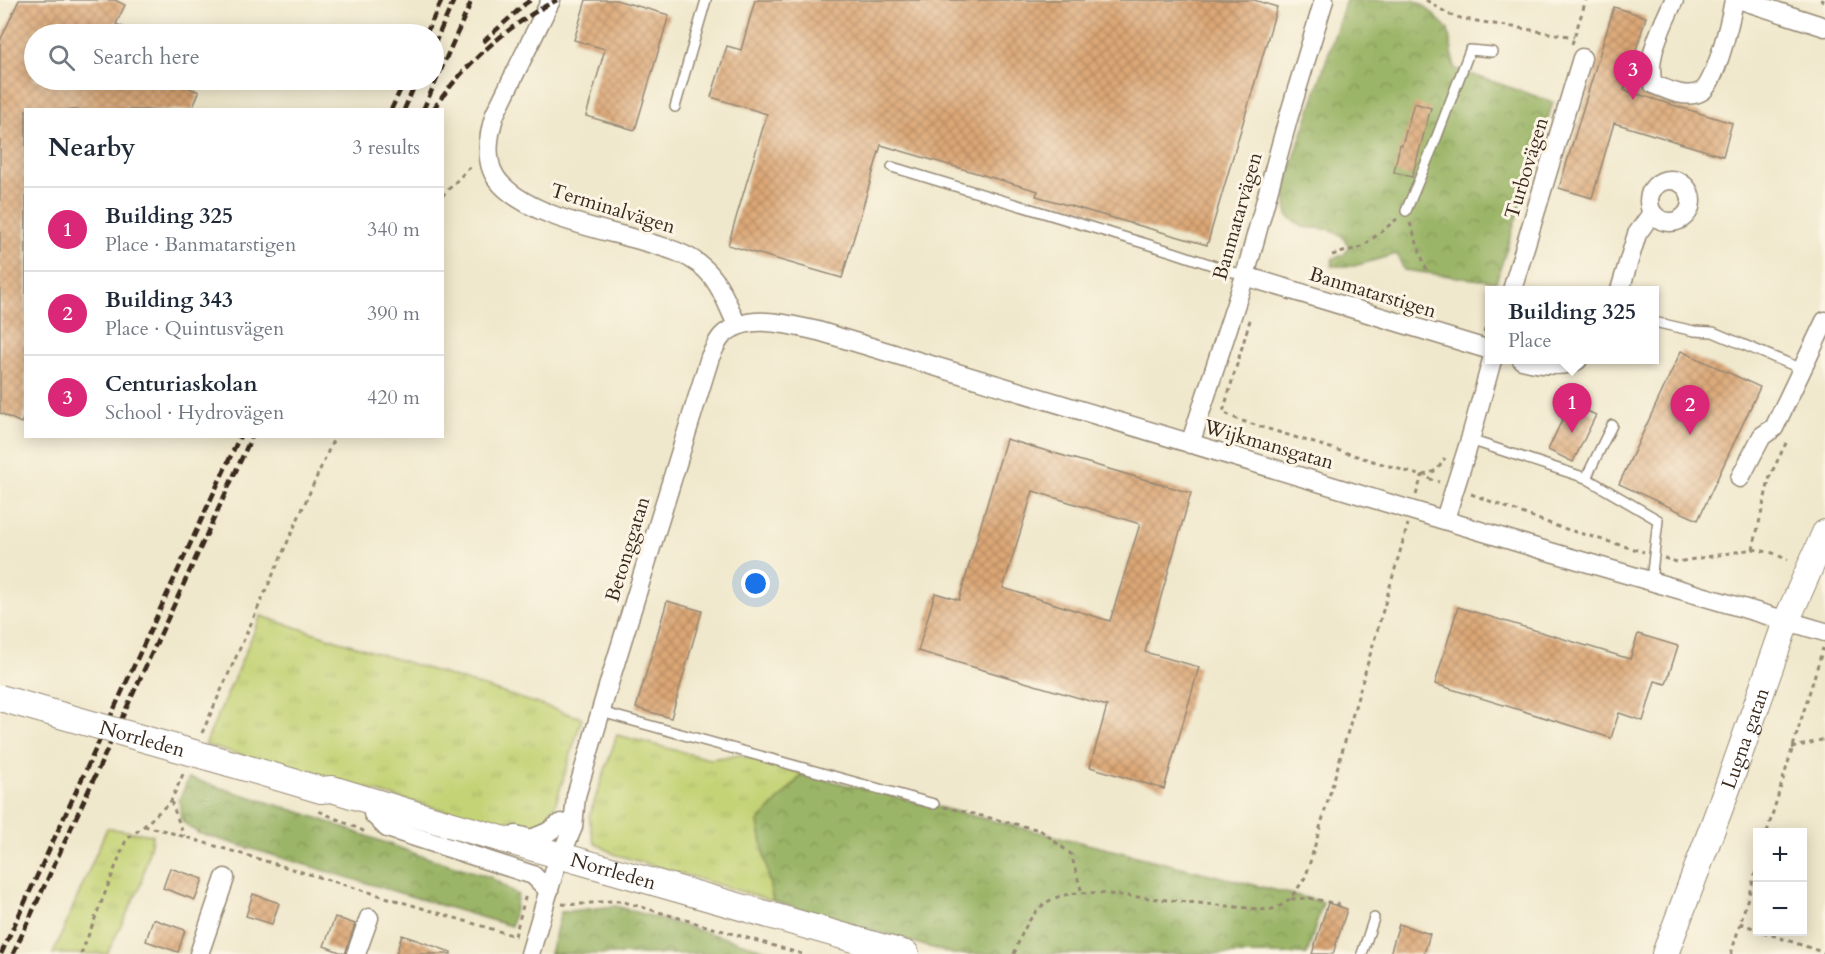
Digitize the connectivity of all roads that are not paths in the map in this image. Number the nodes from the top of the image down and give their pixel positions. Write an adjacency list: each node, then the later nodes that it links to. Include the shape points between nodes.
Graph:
1 (551, 0): 19 (street, Terminalvägen, via 495,114 489,156 500,184 527,205 551,215 684,254 710,273)
2 (706, 0): 10 (lane)
3 (1324, 0): 14 (street, Banmatarvägen)
4 (1674, 0): 5 (street, via 1658,37 1650,73 1653,84 1692,95 1711,82)
5 (1734, 0)
6 (1741, 0): 7 (street)
7 (1825, 27)
8 (1492, 52): 12 (lane, via 1470,50)
9 (1582, 58): 15 (street, Turbovägen)
10 (675, 107)
11 (892, 167): 14 (lane)
12 (1406, 211)
13 (1652, 213): 16 (street, via 1637,234)
14 (1245, 276): 20 (street, Banmatarstigen); 27 (street, Banmatarvägen)
15 (1514, 286)
16 (1621, 286)
17 (1825, 321): 24 (street)
18 (1659, 323): 24 (lane, via 1713,332)
19 (737, 325): 27 (street, Wijkmansgatan, via 756,321 818,331); 36 (street, Betonggatan, via 722,337 710,357)
20 (1485, 348)
21 (1491, 364): 26 (street)
22 (1537, 364): 23 (street)
23 (1557, 364)
24 (1802, 369): 29 (street, via 1774,428 1762,436)
25 (1612, 425): 28 (lane)
26 (1470, 440): 28 (lane); 30 (street)
27 (1190, 444): 30 (street, Wijkmansgatan)
28 (1586, 478): 32 (lane, via 1658,520)
29 (1740, 478)
30 (1445, 519): 32 (street, Wijkmansgatan)
31 (1825, 533): 33 (main road, Lugna gatan)
32 (1651, 581): 33 (street, Wijkmansgatan)
33 (1786, 622): 34 (street, Wijkmansgatan); 46 (main road, Lugna gatan)
34 (1824, 640)
35 (0, 698): 37 (main road, Norrleden, bridge)
36 (601, 712): 38 (lane); 40 (street, Betonggatan)
37 (321, 790): 39 (main road, Norrleden, via 332,789); 42 (main road, Norrleden, via 329,801)
38 (934, 804)
39 (420, 815): 40 (street, via 454,818 531,839); 42 (main road, Norrleden)
40 (567, 825): 41 (street, Betonggatan, via 578,850); 42 (street, Betonggatan)
41 (596, 866): 42 (main road, Norrleden); 51 (main road, Norrleden)
42 (555, 867): 49 (street, Betonggatan); 50 (main road, Norrleden)
43 (225, 878): 47 (street)
44 (369, 918): 48 (street)
45 (1374, 918): 52 (lane)
46 (1667, 951)
47 (199, 954)
48 (356, 954)
49 (530, 954)
50 (851, 954)
51 (906, 954)
52 (1362, 954)

